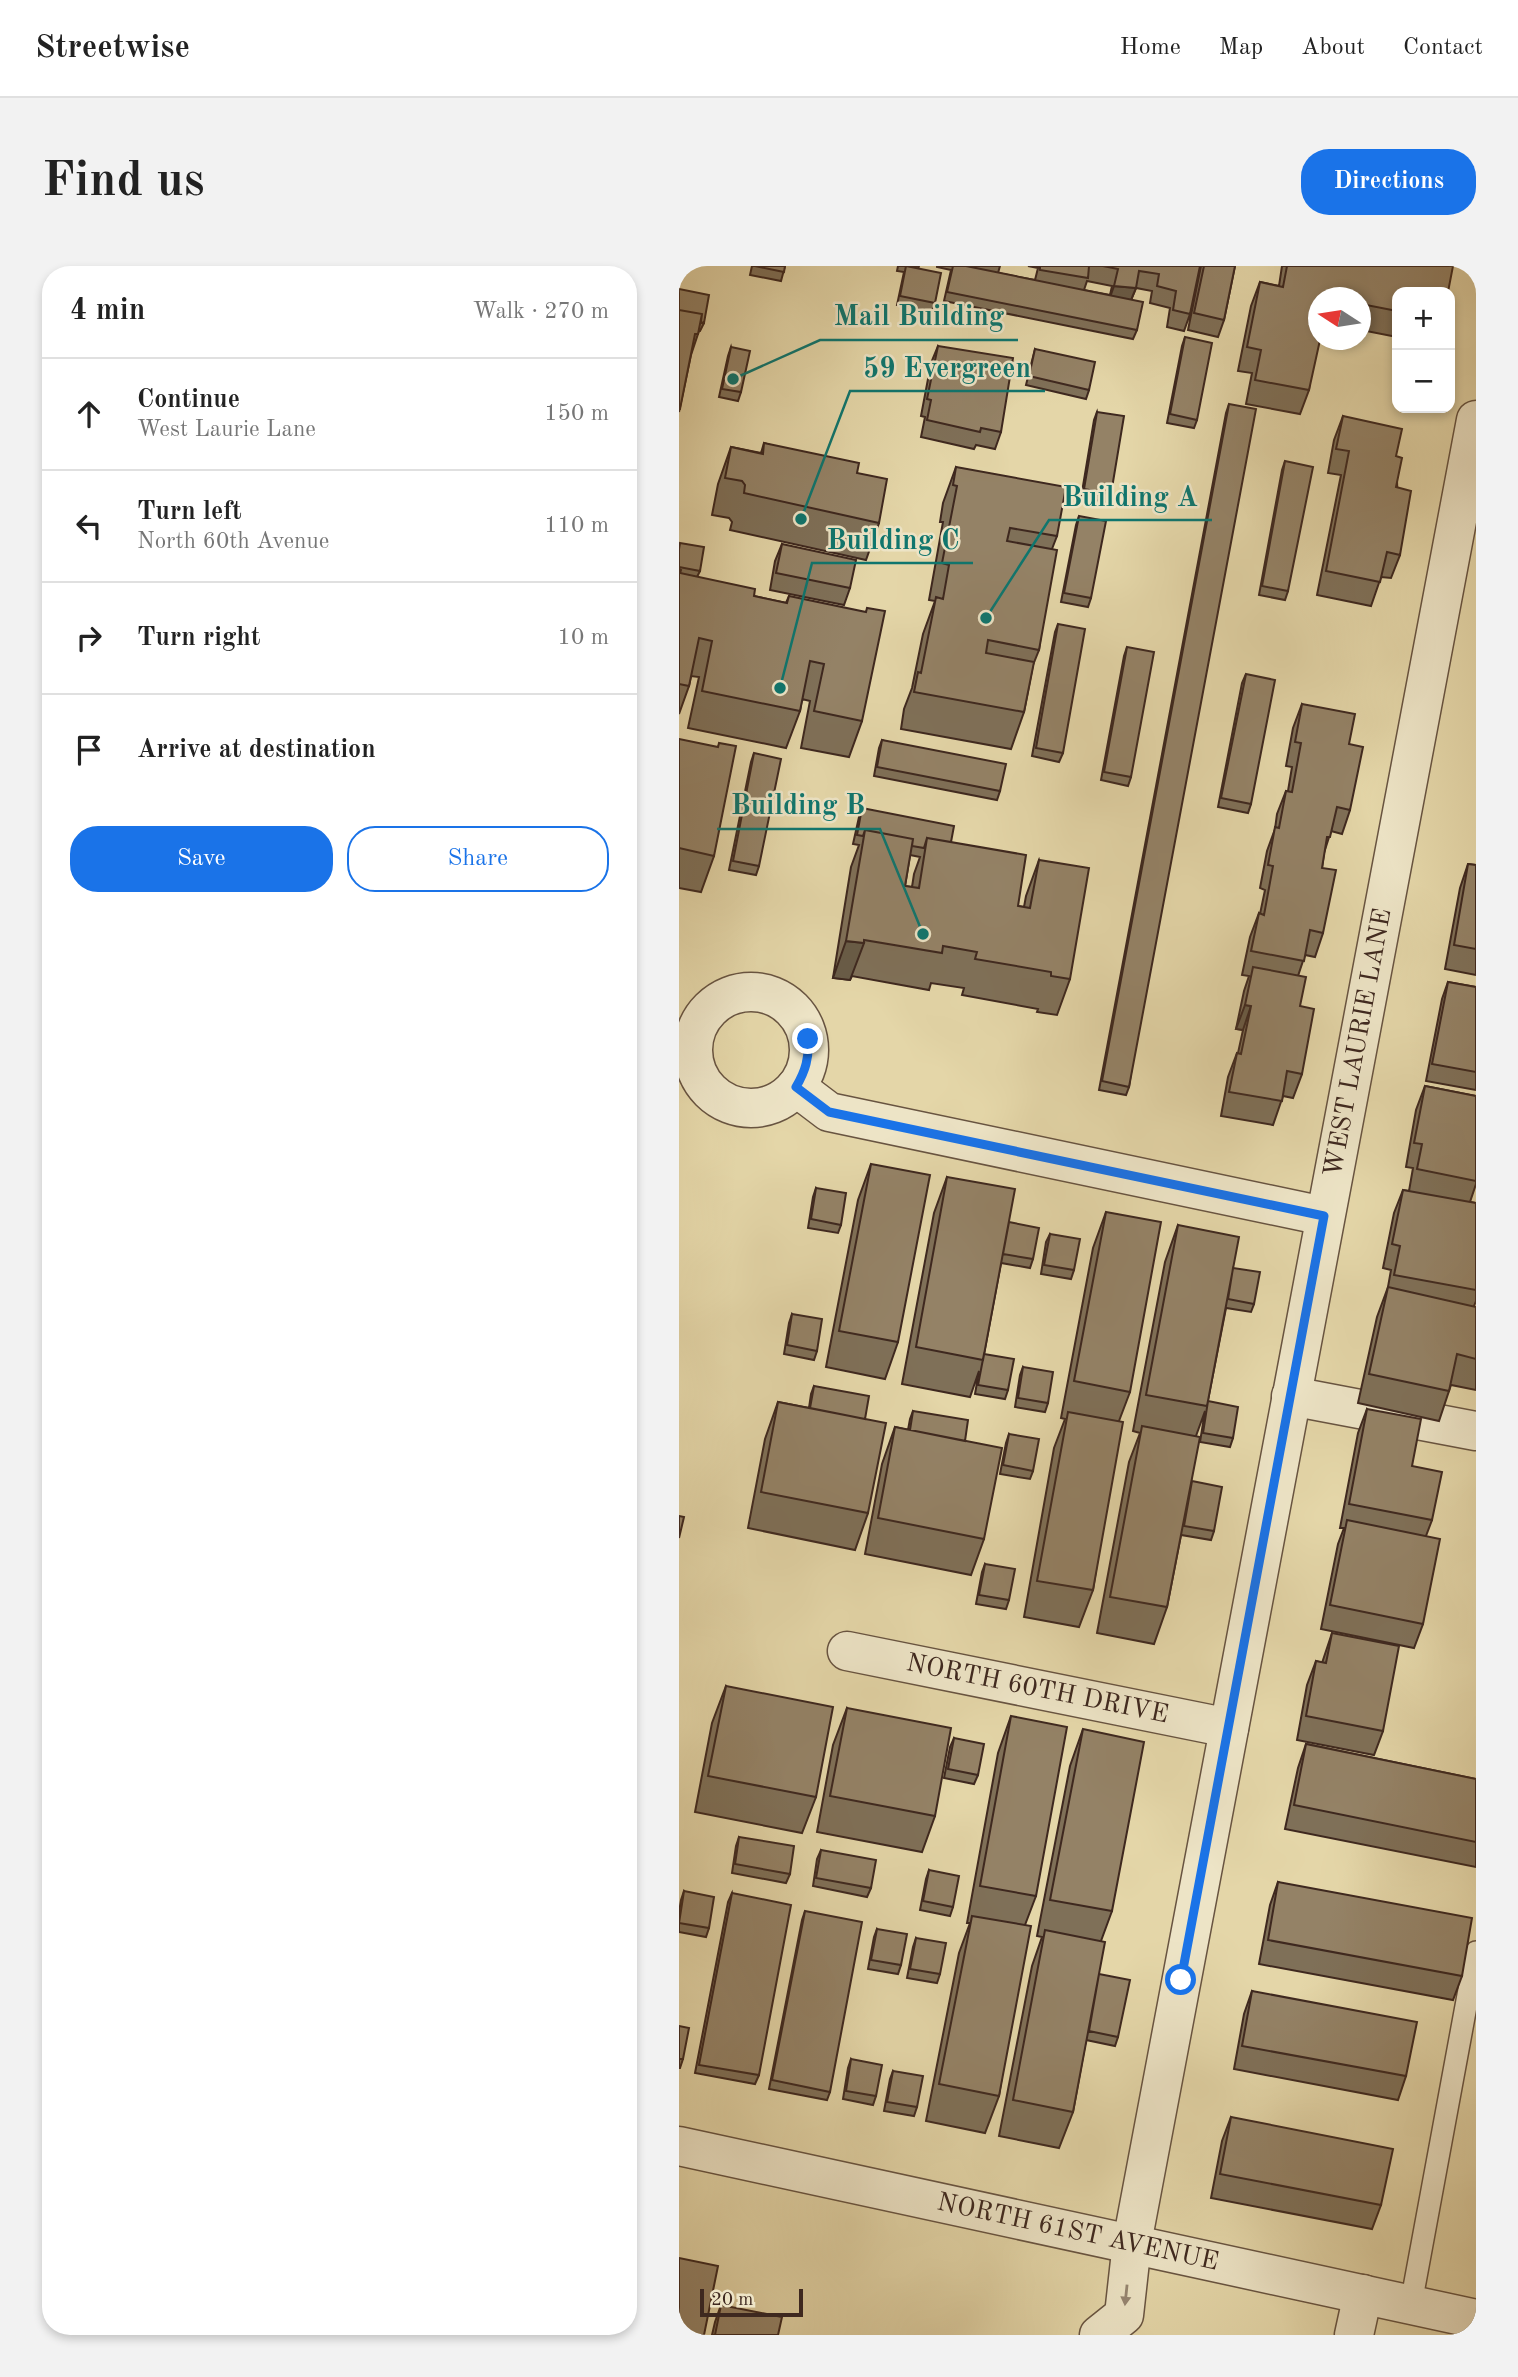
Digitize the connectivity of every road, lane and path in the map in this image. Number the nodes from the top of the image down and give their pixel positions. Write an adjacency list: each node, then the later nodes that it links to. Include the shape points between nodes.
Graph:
1 (1476, 420): 2 (street, WEST LAURIE LANE)
2 (1468, 506): 4 (street, WEST LAURIE LANE)
3 (796, 1087): 4 (street, via 829,1112)
4 (1324, 1216): 5 (street, WEST LAURIE LANE)
5 (1291, 1396): 6 (street); 8 (street, WEST LAURIE LANE)
6 (1476, 1431)
7 (848, 1651): 8 (street, NORTH 60TH DRIVE)
8 (1229, 1728): 11 (street, WEST LAURIE LANE)
9 (1476, 1952): 13 (lane)
10 (679, 2146): 11 (street, NORTH 61ST AVENUE)
11 (1132, 2243): 12 (street, NORTH 61ST AVENUE); 15 (street, WEST LAURIE LANE, one-way to 15, via 1124,2315)
12 (1363, 2294): 13 (street, NORTH 61ST AVENUE); 16 (street)
13 (1411, 2304): 14 (street, NORTH 61ST AVENUE)
14 (1476, 2319)
15 (1098, 2335)
16 (1354, 2335)

